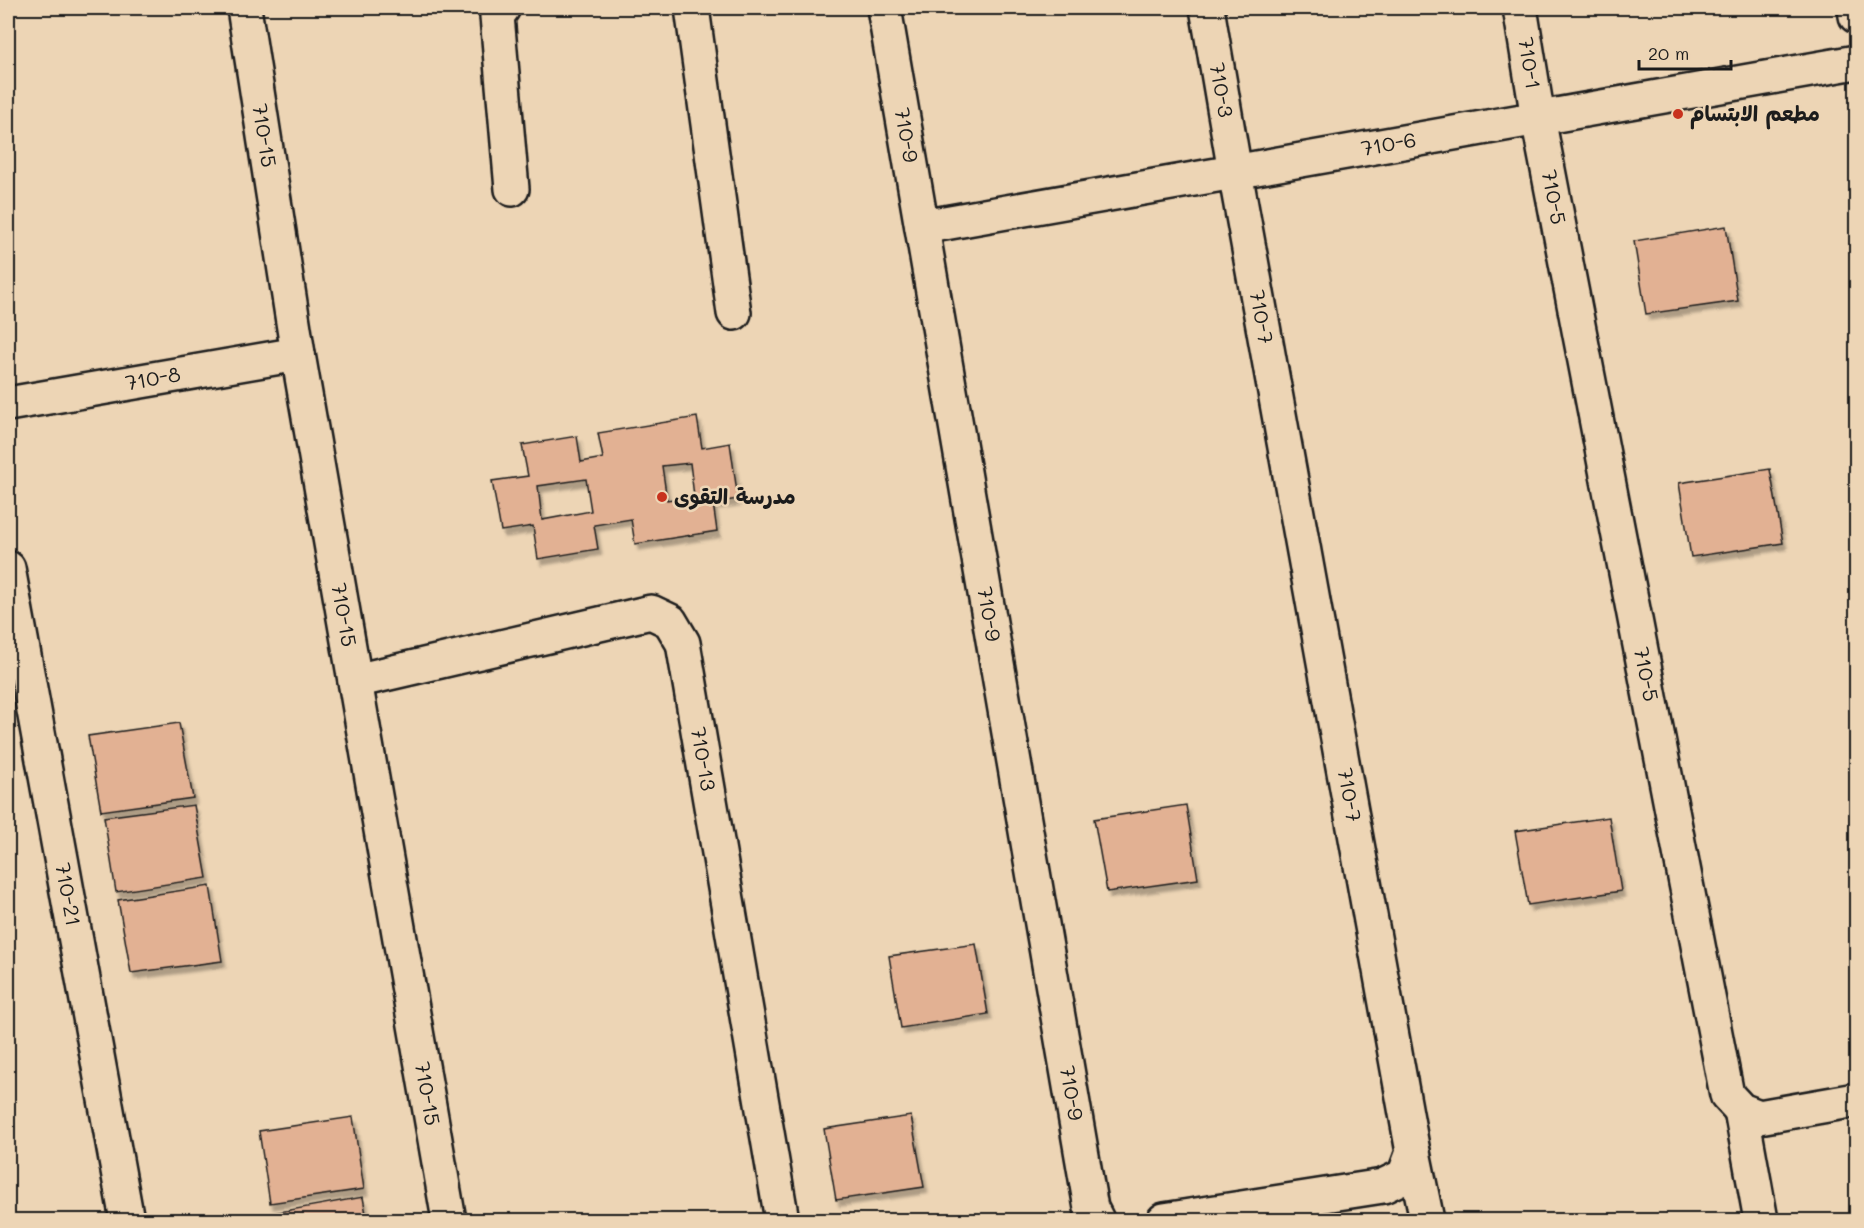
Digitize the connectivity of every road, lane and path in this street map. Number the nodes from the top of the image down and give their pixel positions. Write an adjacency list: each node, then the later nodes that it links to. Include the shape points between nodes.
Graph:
1 (244, 8): 15 (street, 710-15)
2 (502, 8): 12 (street, via 497,16)
3 (692, 8): 14 (street)
4 (884, 8): 13 (street, 710-9)
5 (1207, 8): 11 (street, 710-3)
6 (1520, 8): 10 (street, 710-1)
7 (1855, 8): 8 (street)
8 (1857, 16)
9 (1857, 62): 10 (street, 710-6)
10 (1538, 118): 11 (street, 710-6); 20 (street, 710-5, via 1728,1095)
11 (1235, 172): 13 (street, 710-6); 21 (street, 710-7)
12 (512, 189)
13 (922, 227): 25 (street, 710-9, via 1091,1208)
14 (734, 313)
15 (298, 354): 16 (street, 710-8); 18 (street, 710-15)
16 (8, 404)
17 (8, 568): 22 (street, 710-21)
18 (355, 681): 23 (street, 710-15); 24 (street, 710-13, via 651,612 670,621 683,643)
19 (1857, 1100): 20 (street, via 1759,1117)
20 (1741, 1110): 28 (street)
21 (1413, 1152): 26 (street, via 1404,1176 1383,1186); 27 (street, 710-7)
22 (127, 1221)
23 (449, 1221)
24 (782, 1221)
25 (1097, 1221)
26 (1164, 1221)
27 (1427, 1221)
28 (1761, 1221)

